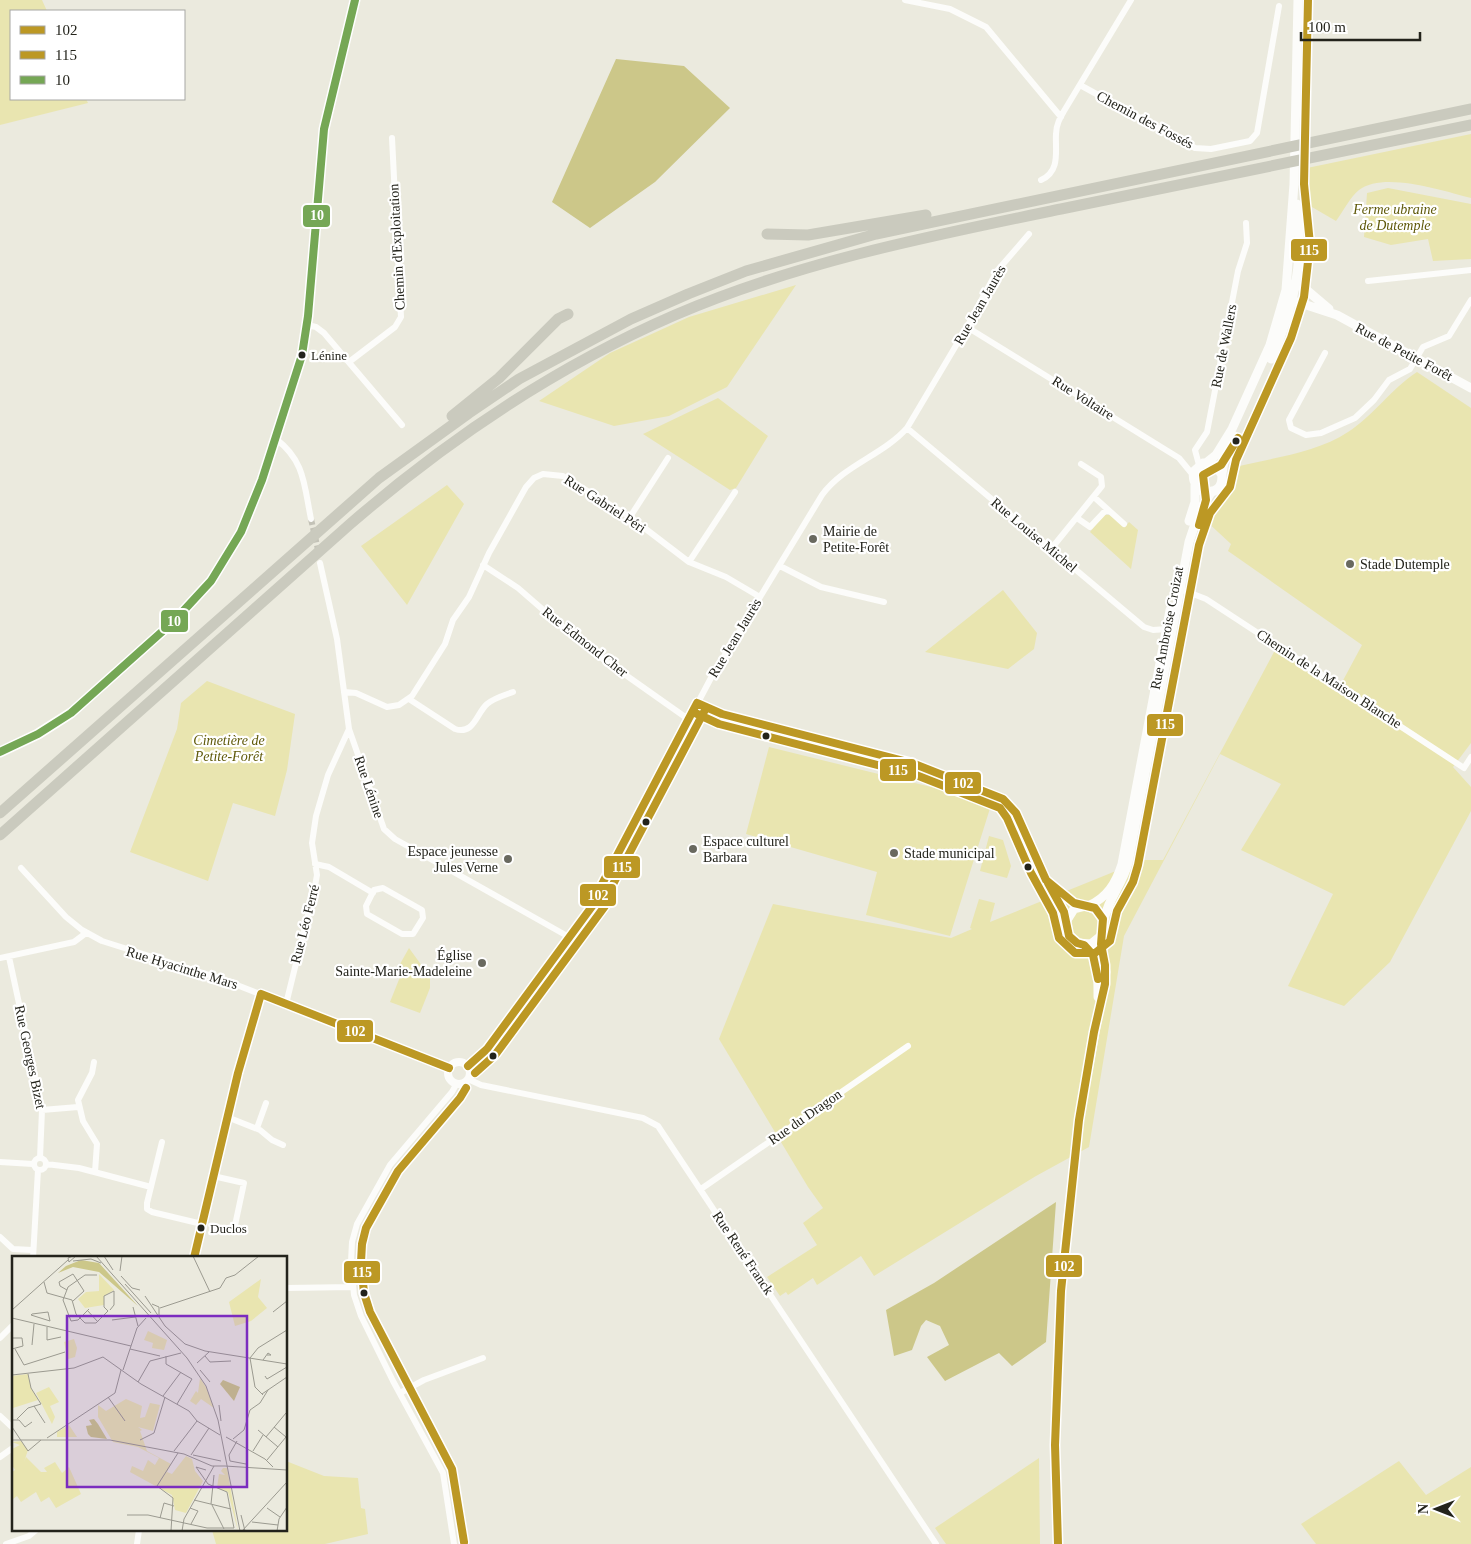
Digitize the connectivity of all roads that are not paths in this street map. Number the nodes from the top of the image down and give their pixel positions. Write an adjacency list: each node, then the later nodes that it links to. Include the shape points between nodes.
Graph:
1 (356, 0): 23 (street, via 324,129)
2 (905, 0): 8 (street, via 950,10 986,26)
3 (1131, 0): 6 (street)
4 (1298, 0): 18 (main road)
5 (1278, 6): 6 (street, Chemin des Fossés, via 1256,133 1250,141 1211,149 1196,148)
6 (1080, 85): 8 (street)
7 (1471, 109): 12 (highway)
8 (1061, 117): 11 (street, via 1056,133 1055,163)
9 (1471, 124): 67 (highway, via 912,241 806,268 731,293 630,336 531,390 447,446 337,536)
10 (392, 138): 27 (street, Chemin d'Exploitation, via 401,317 395,327)
11 (1041, 180)
12 (977, 212): 14 (highway, via 926,215 808,235); 32 (highway, via 822,248 761,266 688,294 561,355)
13 (1246, 223): 35 (street, Rue de Wallers, via 1247,243 1238,271 1207,432 1196,450)
14 (767, 234)
15 (1029, 234): 24 (street, Rue Jean Jaurès, via 999,267)
16 (1471, 270): 17 (street)
17 (1368, 281)
18 (1292, 284): 19 (main road); 22 (main road, Rue de Petite Forêt, via 1310,292)
19 (1289, 299): 22 (main road, Rue de Petite Forêt); 35 (main road, via 1226,442 1214,458); 37 (main road, via 1282,334 1226,457)
20 (1471, 300): 26 (street, via 1449,336 1423,346)
21 (568, 314): 32 (highway, via 558,319 499,378)
22 (1337, 315): 26 (main road, Rue de Petite Forêt)
23 (307, 325): 27 (street, via 320,329); 31 (street, via 299,368)
24 (967, 327): 30 (street, Rue Jean Jaurès); 36 (street, Rue Voltaire, via 1166,450)
25 (1326, 353): 26 (street, via 1289,420 1291,428 1304,434 1324,432 1350,421 1370,404 1389,380 1410,369)
26 (1416, 358): 28 (main road, Rue de Petite Forêt)
27 (349, 362): 29 (street)
28 (1471, 388)
29 (402, 425)
30 (907, 428): 47 (street, Rue Louise Michel); 51 (street, Rue Jean Jaurès, via 898,438 829,486)
31 (276, 439): 45 (street, via 298,462); 62 (street, via 246,523 228,557 205,589 78,708 46,729)
32 (424, 444): 64 (highway, via 330,520)
33 (668, 458): 43 (street)
34 (1081, 464): 41 (street, via 1103,480)
35 (1202, 464): 36 (main road); 37 (main road, via 1215,465)
36 (1193, 475): 38 (main road)
37 (1222, 475): 39 (main road, via 1220,485)
38 (1195, 485): 39 (main road, via 1202,491); 55 (main road, Rue Ambroise Croizat, via 1195,502)
39 (1212, 491): 52 (main road, Rue Ambroise Croizat, via 1189,542)
40 (734, 492): 48 (street)
41 (1094, 497): 42 (street); 44 (street)
42 (1107, 509): 44 (street, via 1090,527); 46 (street)
43 (630, 516): 48 (street, Rue Gabriel Péri); 50 (street, Rue Gabriel Péri, via 562,476 543,474 534,478 526,488)
44 (1077, 518): 47 (street)
45 (311, 519)
46 (1124, 524)
47 (1051, 549): 55 (street, Rue Louise Michel, via 1144,627 1153,630)
48 (689, 562): 53 (street, Rue Gabriel Péri, via 726,576)
49 (320, 563): 56 (street, Rue Lénine)
50 (484, 565): 58 (street, Rue Gabriel Péri, via 469,597 453,620 445,644); 60 (street, Rue Edmond Cher, via 518,588 586,647)
51 (780, 566): 53 (street, Rue Jean Jaurès); 54 (street, via 821,587)
52 (1180, 589): 63 (street, Chemin de la Maison Blanche, via 1206,599 1464,768); 74 (main road, Rue Ambroise Croizat, via 1128,863)
53 (760, 597): 59 (street, Rue Jean Jaurès)
54 (884, 602)
55 (1167, 628): 72 (main road, Rue Ambroise Croizat, via 1122,864 1110,889 1100,900)
56 (344, 692): 58 (street, via 356,692 386,707); 61 (street, Rue Lénine)
57 (513, 692): 58 (street, via 488,703 473,725 462,730)
58 (408, 699)
59 (697, 703): 60 (street, Rue Jean Jaurès); 70 (street, via 722,714 918,765 999,797 1016,813)
60 (688, 719): 77 (street, Rue Jean Jaurès, via 596,901)
61 (348, 729): 68 (street, Rue Léo Ferré, via 319,804 313,838); 77 (street, Rue Lénine, via 381,821 389,834)
62 (0, 751)
63 (1471, 757)
64 (24, 790): 65 (highway); 66 (highway)
65 (0, 806)
66 (0, 813)
67 (0, 835)
68 (316, 864): 71 (street); 82 (street, Rue Léo Ferré, via 316,886)
69 (21, 868): 75 (street, Rue Hyacinthe Mars, via 62,913)
70 (1046, 880): 72 (street); 73 (street)
71 (373, 893): 71 (street, via 383,888 420,908 423,918 415,932 405,935 368,916 366,906)
72 (1085, 906): 73 (main road, via 1072,911); 74 (main road, via 1098,911)
73 (1066, 920): 78 (main road, via 1069,936)
74 (1104, 921): 76 (main road)
75 (86, 933): 79 (street, via 74,942); 81 (street, Rue Hyacinthe Mars, via 118,948)
76 (1102, 935): 78 (main road, via 1095,942); 83 (main road, via 1106,976)
77 (569, 938): 86 (street, Rue Jean Jaurès, via 490,1045)
78 (1084, 945): 83 (main road, via 1096,964)
79 (9, 956): 80 (street); 92 (street, Rue Georges Bizet)
80 (0, 958)
81 (261, 994): 82 (street, Rue Hyacinthe Mars); 93 (street)
82 (286, 1004): 87 (street, Rue Hyacinthe Mars)
83 (1099, 1006): 127 (main road, via 1078,1132 1063,1261 1056,1396)
84 (908, 1046): 105 (street, Rue du Dragon)
85 (94, 1062): 91 (street, via 92,1073 79,1094)
86 (468, 1066): 87 (street, via 458,1062); 88 (street)
87 (449, 1068): 89 (street, via 449,1077)
88 (468, 1079): 89 (street); 105 (street, Rue René Franck, via 481,1085 652,1122 662,1130)
89 (456, 1083): 111 (street, via 452,1092 394,1160 360,1217 352,1248)
90 (266, 1103): 94 (street)
91 (78, 1107): 92 (street); 102 (street, via 97,1144)
92 (42, 1110): 97 (street, Rue Georges Bizet)
93 (228, 1117): 94 (street); 103 (street)
94 (256, 1128): 96 (street)
95 (162, 1142): 104 (street)
96 (283, 1145)
97 (40, 1158): 99 (street); 100 (street)
98 (0, 1162): 99 (street)
99 (33, 1164): 101 (street)
100 (46, 1164): 101 (street, via 44,1169); 102 (street)
101 (38, 1170): 109 (street)
102 (95, 1172): 104 (street)
103 (213, 1176): 106 (street); 107 (street, via 244,1183)
104 (150, 1187): 106 (street, via 146,1205 150,1211)
105 (701, 1189): 126 (street, Rue René Franck)
106 (202, 1224): 110 (street)
107 (234, 1230)
108 (0, 1237): 109 (street, via 13,1249)
109 (32, 1254)
110 (194, 1256)
111 (353, 1287): 112 (street); 116 (street, via 359,1310)
112 (288, 1288)
113 (12, 1326): 114 (street)
114 (0, 1338)
115 (483, 1358): 116 (street, via 424,1380)
116 (400, 1394): 125 (street, via 443,1473)
117 (0, 1416): 118 (street)
118 (12, 1427)
119 (12, 1448): 120 (street)
120 (0, 1457)
121 (34, 1532): 122 (street)
122 (29, 1536): 123 (street); 124 (street)
123 (6, 1544)
124 (32, 1544)
125 (454, 1544)
126 (936, 1544)
127 (1057, 1544)

